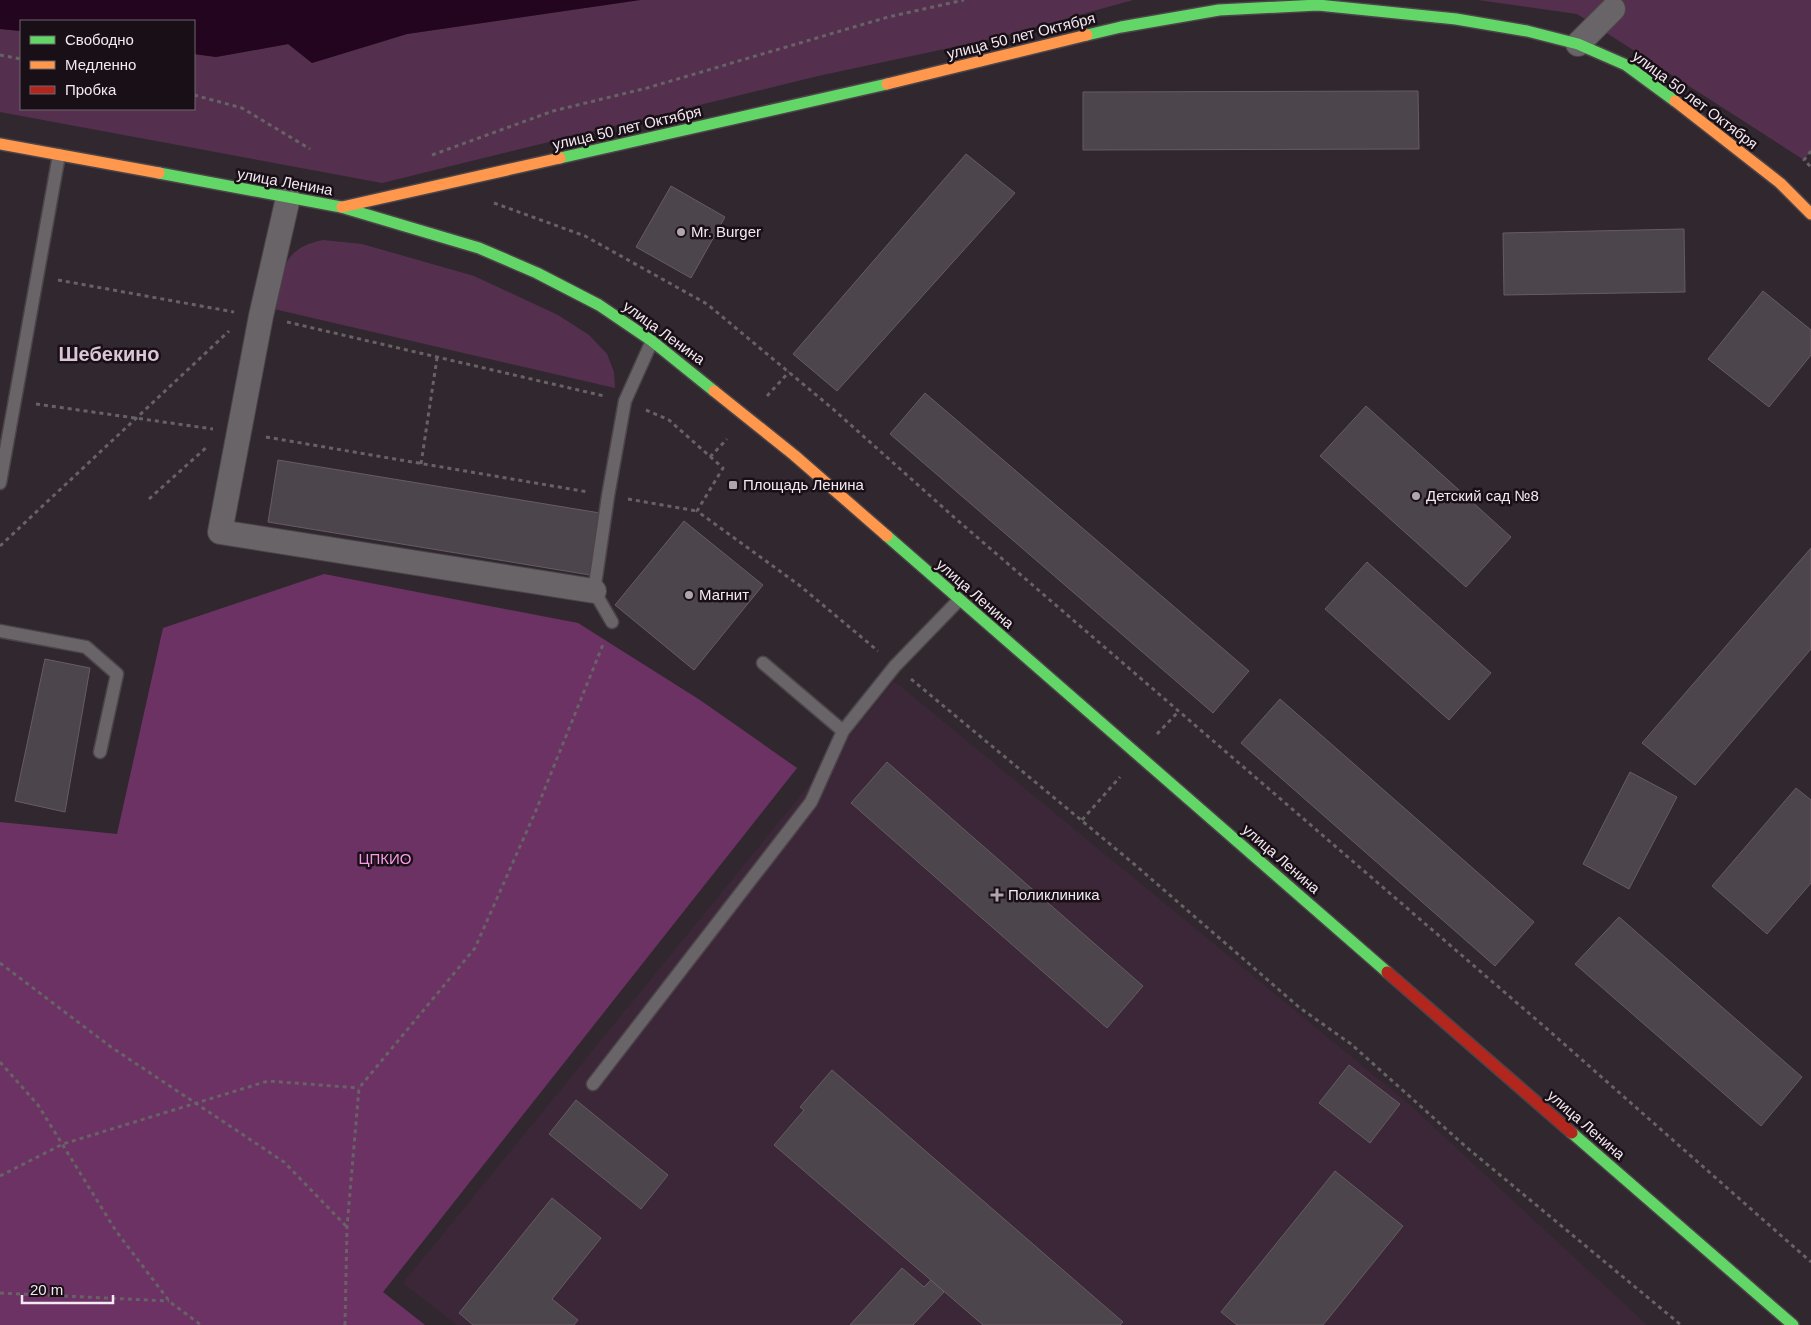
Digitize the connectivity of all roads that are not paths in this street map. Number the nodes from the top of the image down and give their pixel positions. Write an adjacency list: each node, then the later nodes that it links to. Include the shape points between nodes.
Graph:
1 (1613, 9): 2 (street)
2 (1578, 44): 6 (street, улица 50 лет Октября, via 1456,19 1318,5 1219,10 1121,27 906,80); 7 (street, улица 50 лет Октября, via 1626,65 1707,124 1780,183)
3 (0, 144): 4 (street, улица Ленина)
4 (59, 155): 5 (street, улица Ленина); 9 (lane, via 16,401)
5 (288, 198): 6 (street, улица Ленина); 11 (street, via 254,315 232,432 220,532)
6 (341, 207): 8 (street, улица Ленина, via 478,248 537,273 599,306)
7 (1811, 214)
8 (652, 341): 11 (lane, via 625,401); 12 (street, улица Ленина, via 794,455)
9 (3, 454): 10 (lane)
10 (0, 483)
11 (594, 592): 13 (lane)
12 (958, 600): 16 (lane, via 895,666); 19 (street, улица Ленина)
13 (612, 622)
14 (0, 631): 17 (lane, via 86,646 117,674)
15 (763, 663): 16 (lane)
16 (843, 731): 18 (lane, via 811,802)
17 (100, 752)
18 (593, 1084)
19 (1793, 1325)

